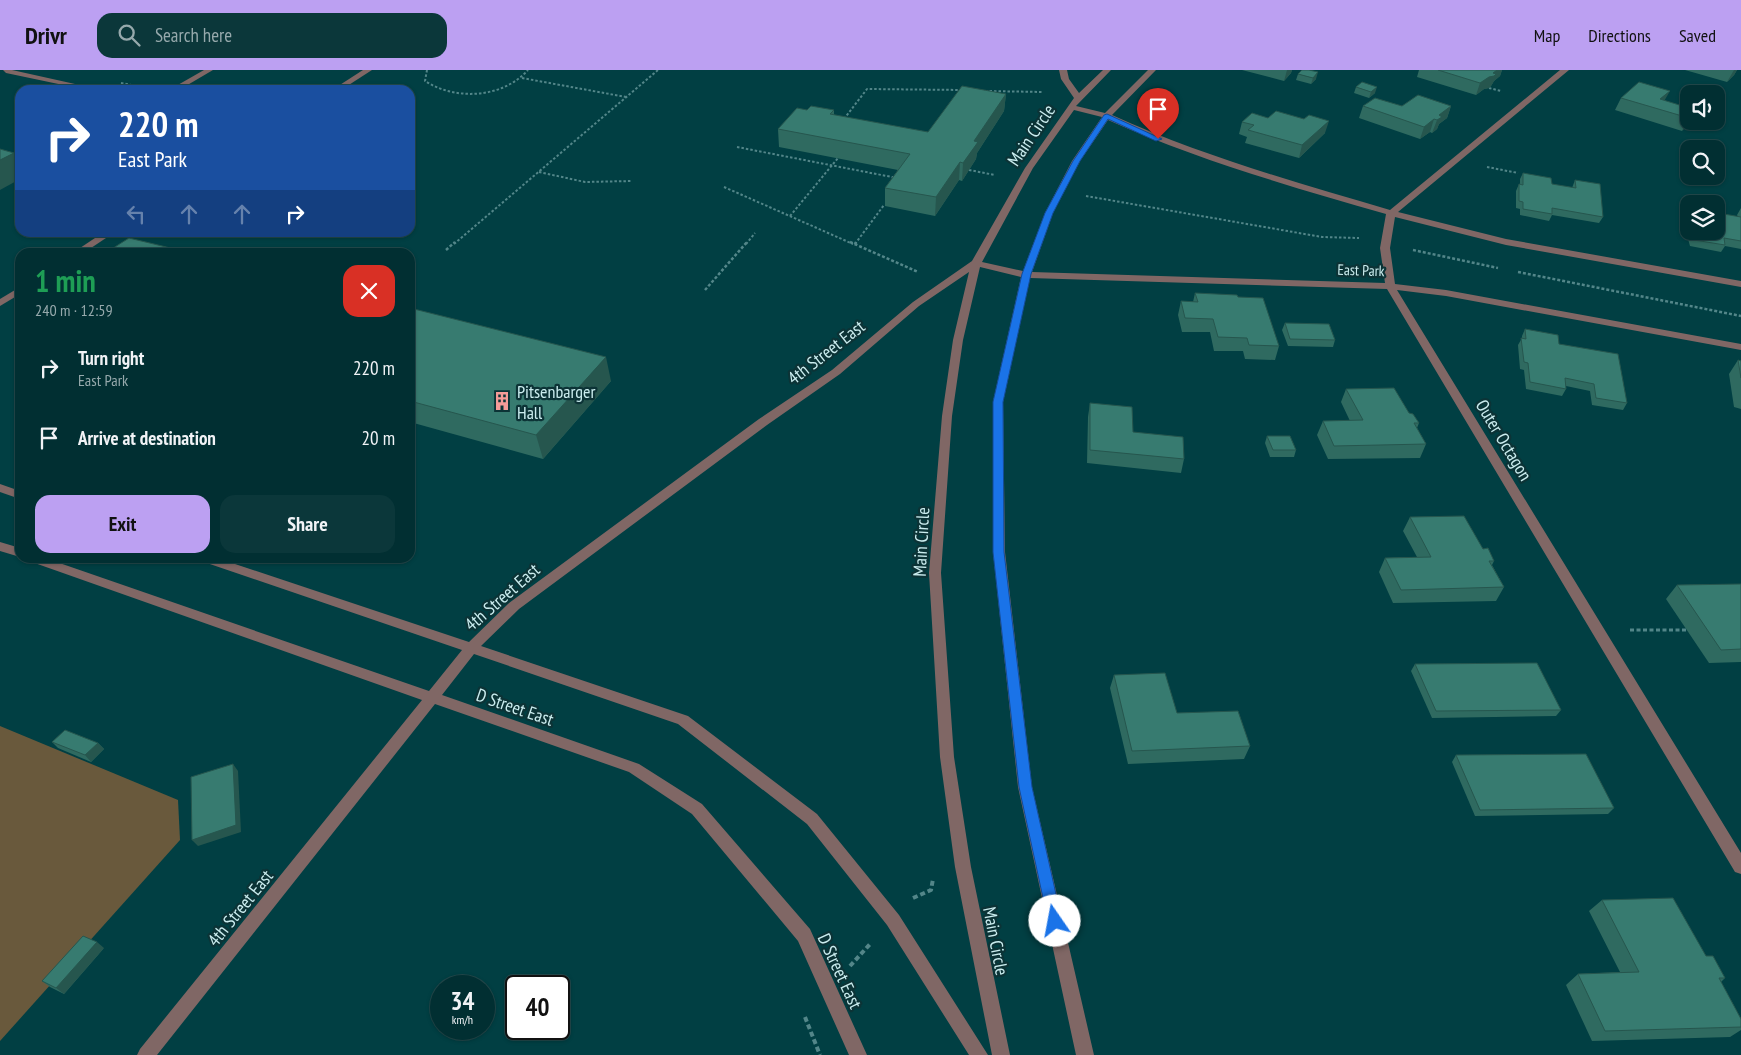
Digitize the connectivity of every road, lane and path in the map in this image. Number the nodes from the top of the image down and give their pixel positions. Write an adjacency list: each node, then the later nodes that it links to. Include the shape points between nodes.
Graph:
1 (6, 70): 11 (street); 16 (street)
2 (209, 70): 18 (street)
3 (368, 70): 19 (street)
4 (427, 70): 12 (path, via 425,81 432,87 461,94 498,89)
5 (528, 70): 12 (path)
6 (658, 70): 23 (path)
7 (1063, 70): 13 (street)
8 (1107, 70): 24 (street, Main Circle, via 1089,82)
9 (1152, 70): 25 (street)
10 (1565, 70): 37 (street)
11 (0, 73)
12 (521, 78): 23 (path)
13 (1065, 79): 14 (street); 24 (street)
14 (1076, 80)
15 (117, 82): 17 (path)
16 (75, 85)
17 (133, 85)
18 (182, 85)
19 (344, 85)
20 (968, 90): 26 (path, via 867,89)
21 (978, 91): 22 (path)
22 (1047, 92)
23 (626, 97): 31 (path)
24 (1075, 102): 25 (street); 44 (street, Main Circle, via 1029,168)
25 (1107, 116): 37 (street, via 1235,167); 45 (street, via 1076,161 1049,213)
26 (844, 120)
27 (736, 147): 29 (path)
28 (838, 158): 29 (path)
29 (832, 165): 33 (path); 38 (path)
30 (969, 170): 32 (path)
31 (538, 172): 34 (path, via 585,182); 43 (path)
32 (999, 176)
33 (905, 179)
34 (632, 181)
35 (724, 187): 38 (path)
36 (884, 205): 41 (path)
37 (1391, 213): 46 (street, via 1506,242); 47 (street, Outer Octagon, via 1385,248)
38 (790, 216): 41 (path)
39 (755, 233): 49 (path)
40 (103, 237): 42 (street)
41 (854, 244): 48 (path, via 938,280)
42 (85, 248)
43 (446, 250)
44 (976, 264): 45 (street, East Park); 48 (street, 4th Street East); 73 (street, Main Circle, via 958,340 946,416 935,573 947,756 963,867)
45 (1026, 274): 47 (street, East Park); 74 (street, via 998,402 999,552 1025,787)
46 (1741, 284)
47 (1390, 286): 52 (street, East Park, via 1446,293); 59 (street, Outer Octagon)
48 (939, 288): 61 (street, 4th Street East, via 836,372 514,606)
49 (706, 290)
50 (15, 293): 51 (street)
51 (0, 303)
52 (1741, 347)
53 (0, 488): 54 (street)
54 (15, 493)
55 (0, 546): 56 (street)
56 (15, 551)
57 (47, 563): 62 (street, D Street East)
58 (220, 563): 61 (street)
59 (1598, 630): 60 (path); 63 (street, Outer Octagon)
60 (1687, 630)
61 (472, 647): 62 (street, 4th Street East); 65 (street, via 683,720 812,819)
62 (432, 698): 66 (street, D Street East, via 634,768 697,809 804,935); 69 (street, 4th Street East)
63 (1741, 868)
64 (934, 876): 65 (path, via 931,890 914,897)
65 (893, 920): 66 (path); 72 (street)
66 (828, 990): 68 (path); 71 (street, D Street East)
67 (801, 1008): 68 (path)
68 (805, 1016): 70 (path)
69 (146, 1055)
70 (820, 1055)
71 (858, 1055)
72 (979, 1055)
73 (1001, 1055)
74 (1085, 1055)

